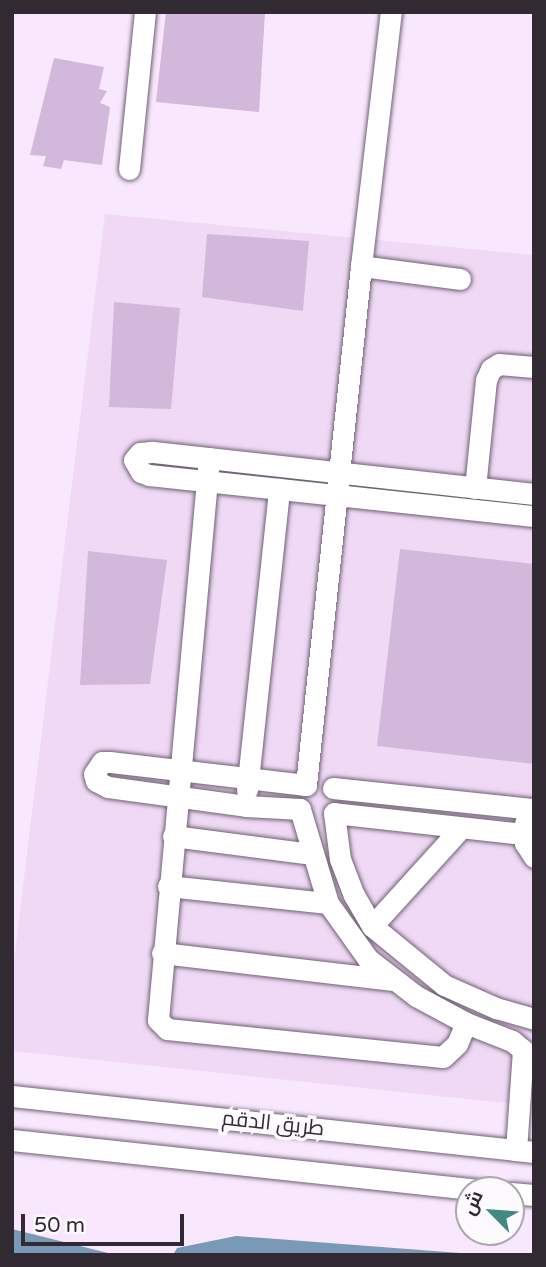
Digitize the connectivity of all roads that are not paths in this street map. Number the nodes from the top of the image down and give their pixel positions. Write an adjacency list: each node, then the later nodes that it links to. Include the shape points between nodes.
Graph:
1 (145, 12): 3 (street)
2 (391, 12): 4 (street)
3 (129, 170)
4 (361, 266): 5 (street); 8 (street)
5 (460, 279)
6 (534, 367): 10 (street, via 499,364 491,369)
7 (209, 458): 8 (street); 9 (street); 9 (street, via 151,452 140,453 134,460 141,472 149,475)
8 (339, 473): 10 (street); 13 (street)
9 (207, 482): 11 (street); 16 (street)
10 (465, 486): 12 (street); 14 (street)
11 (279, 489): 13 (street); 17 (street)
12 (534, 494)
13 (336, 495): 14 (street); 18 (street)
14 (454, 508): 15 (street)
15 (534, 516)
16 (180, 770): 17 (street); 20 (street); 20 (street, via 109,761 102,762 94,774 96,781 108,786)
17 (248, 777): 18 (street); 21 (street)
18 (306, 785): 19 (street, via 320,781); 22 (street, via 299,798)
19 (334, 788): 23 (street); 24 (street, via 338,802)
20 (177, 796): 21 (street); 27 (street)
21 (246, 806): 22 (street)
22 (300, 809): 24 (street, via 316,820); 28 (street)
23 (534, 809): 26 (street)
24 (334, 813): 25 (street); 32 (street, via 340,859)
25 (461, 828): 26 (street); 32 (street)
26 (523, 834): 29 (street)
27 (173, 836): 28 (street); 30 (street)
28 (311, 854): 31 (street)
29 (534, 857)
30 (169, 886): 31 (street); 33 (street)
31 (328, 903): 34 (street, via 368,959)
32 (372, 926): 35 (street, via 444,985)
33 (162, 953): 34 (street); 36 (street, via 158,1020 167,1029 443,1056 457,1044)
34 (394, 980): 36 (street)
35 (534, 1019)
36 (466, 1023): 37 (street)
37 (529, 1050): 40 (street)
38 (12, 1096): 40 (street, طريق الدقم)
39 (12, 1140): 41 (street, طريق الدقم)
40 (525, 1151)
41 (455, 1187)

